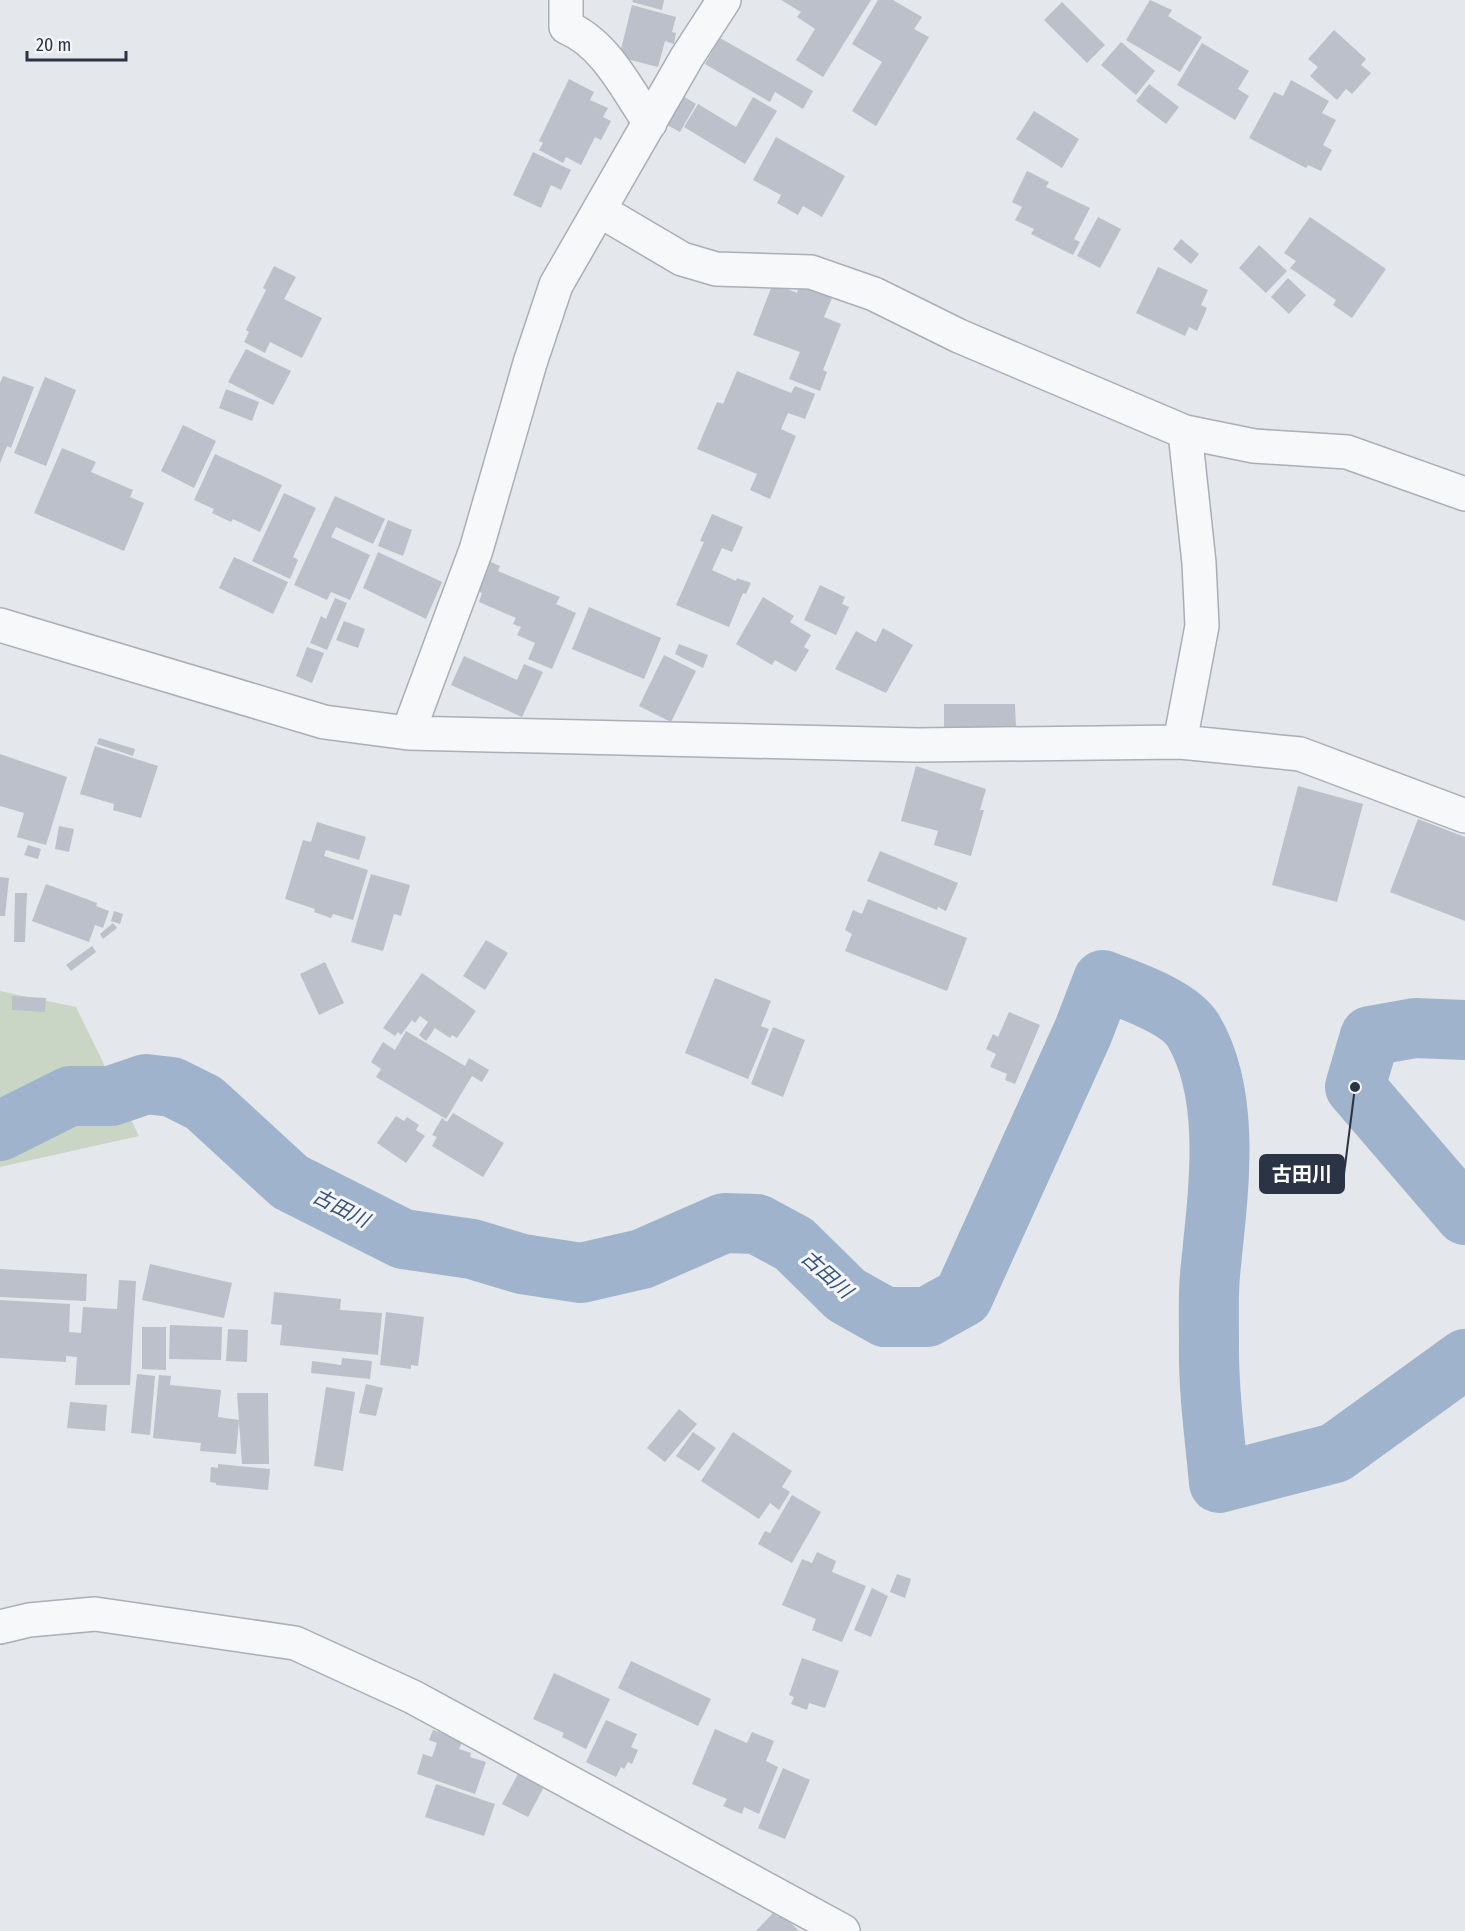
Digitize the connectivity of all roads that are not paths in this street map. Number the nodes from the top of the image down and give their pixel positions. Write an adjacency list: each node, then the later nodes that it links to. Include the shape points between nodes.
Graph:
1 (566, 0): 3 (street, via 566,27 580,33 603,53)
2 (724, 0): 3 (street)
3 (650, 123): 4 (street)
4 (599, 210): 5 (street, via 681,259 716,269 811,272 874,294 959,336); 8 (street, via 556,285 476,550)
5 (1185, 432): 6 (street, via 1254,446 1347,452); 9 (street, via 1202,626)
6 (1465, 494)
7 (0, 625): 8 (street, via 324,722)
8 (408, 733): 9 (street, via 918,745)
9 (1180, 742): 10 (street, via 1300,754)
10 (1465, 816)
11 (0, 1628): 12 (street, via 29,1620 94,1614 295,1642 413,1697)
12 (843, 1931)

